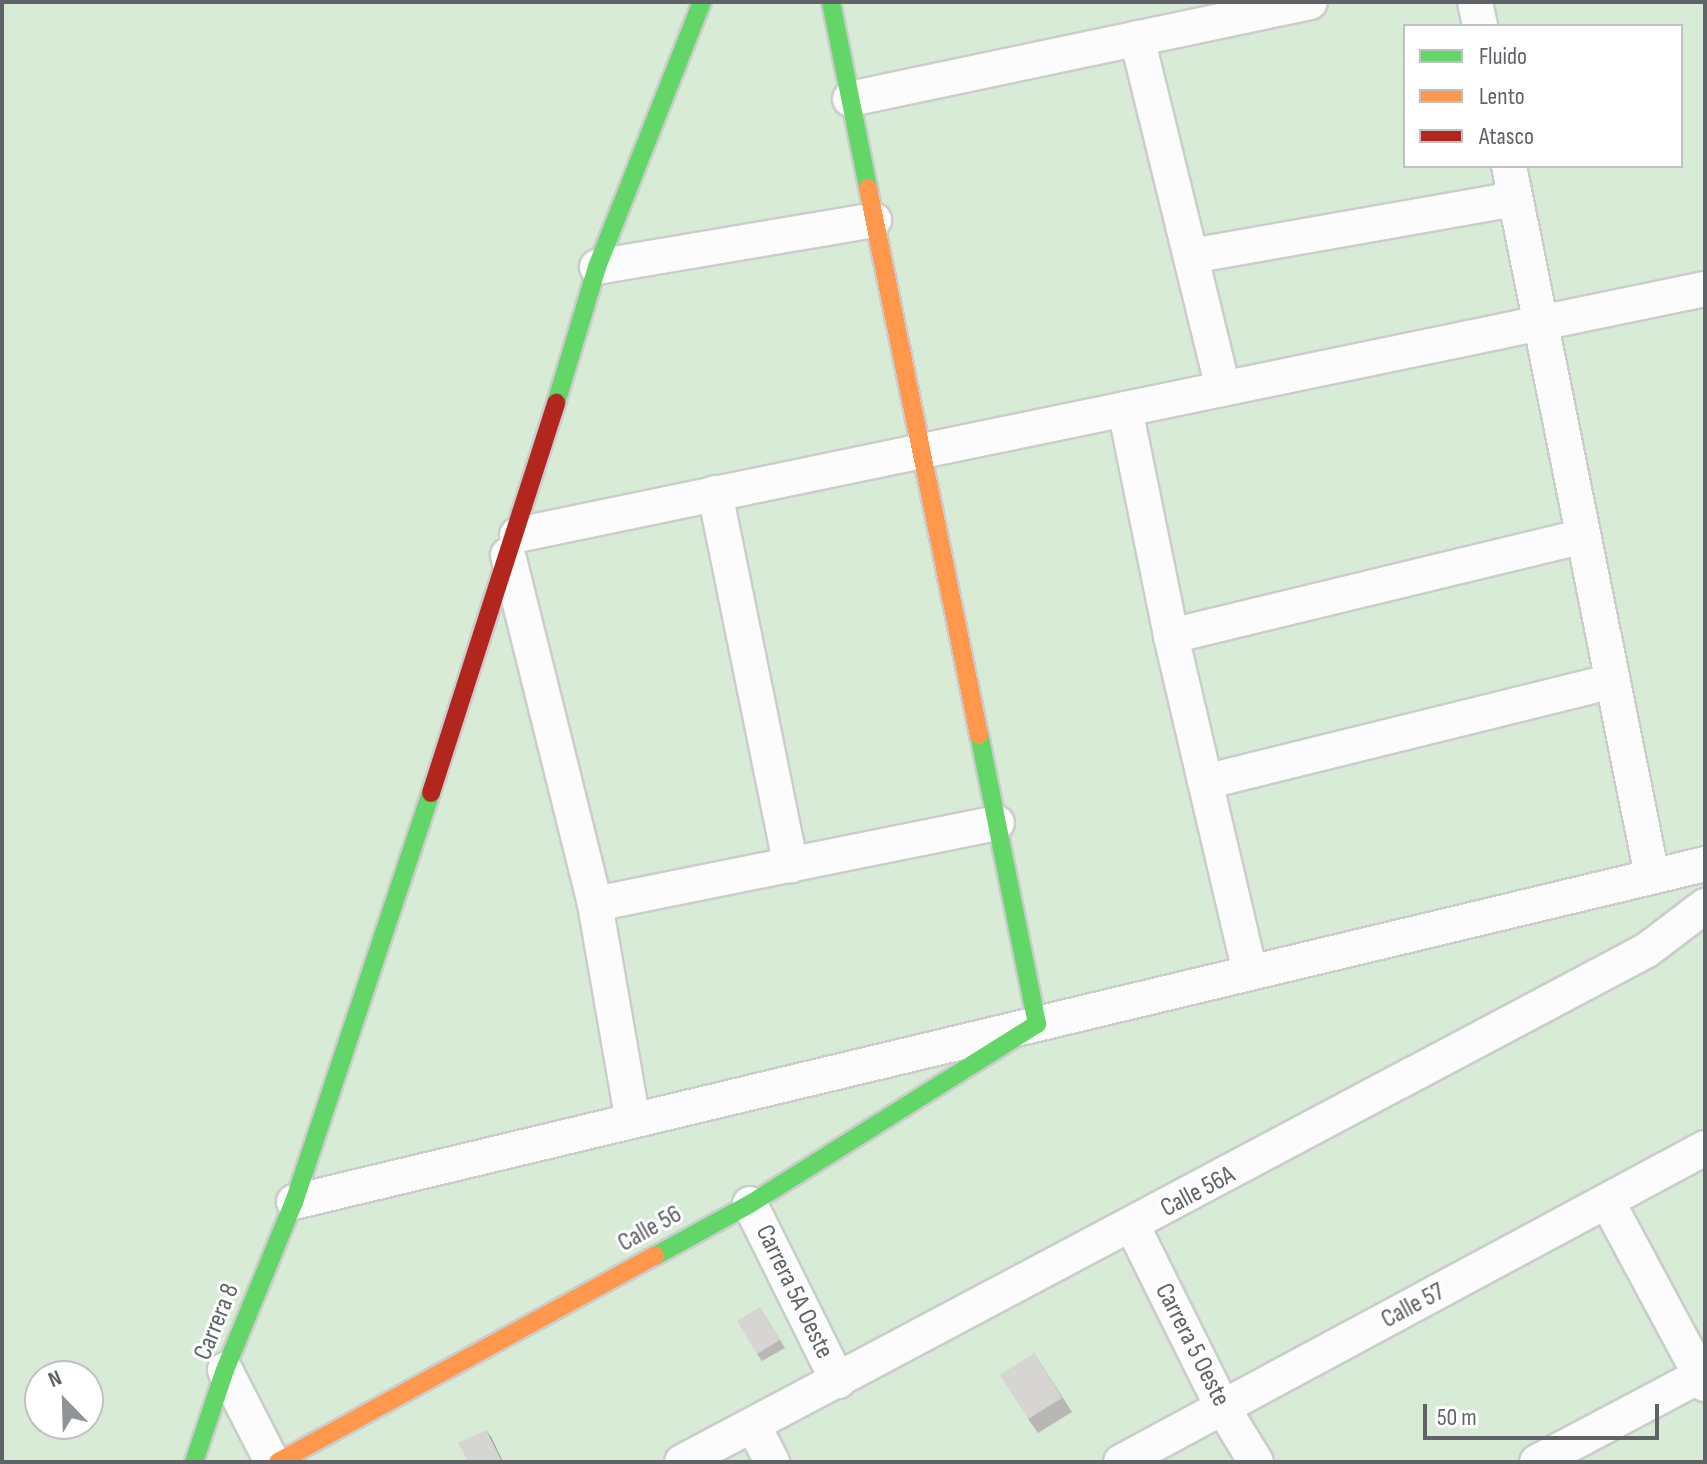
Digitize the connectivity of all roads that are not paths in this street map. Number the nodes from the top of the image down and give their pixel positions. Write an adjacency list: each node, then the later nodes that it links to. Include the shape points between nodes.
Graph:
1 (702, 2): 11 (street, Carrera 8)
2 (831, 2): 7 (street)
3 (1310, 2): 6 (street)
4 (1475, 2): 5 (street)
5 (1480, 24)
6 (1137, 38): 7 (street); 10 (street)
7 (850, 99): 9 (street)
8 (1512, 182): 10 (street); 13 (street)
9 (874, 220): 11 (street); 16 (street)
10 (1191, 256): 14 (street)
11 (597, 267): 19 (street, Carrera 8)
12 (1705, 289): 13 (street)
13 (1540, 323): 14 (street); 18 (street)
14 (1223, 389): 15 (street)
15 (1125, 409): 16 (street); 20 (street)
16 (921, 451): 17 (street); 23 (street)
17 (715, 493): 19 (street); 25 (street)
18 (1583, 536): 20 (street); 21 (street)
19 (512, 545): 27 (street); 34 (street, Carrera 8)
20 (1171, 636): 22 (street)
21 (1613, 681): 22 (street); 26 (street)
22 (1205, 782): 29 (street)
23 (997, 823): 25 (street); 30 (street)
24 (1705, 864): 26 (street)
25 (791, 865): 27 (street)
26 (1652, 876): 29 (street)
27 (595, 904): 31 (street)
28 (1705, 906): 36 (street, Calle 56A, via 1647,950)
29 (1250, 973): 30 (street)
30 (1037, 1024): 31 (street); 35 (street, Calle 56)
31 (633, 1121): 34 (street)
32 (1705, 1148): 33 (street, Calle 57)
33 (1607, 1201): 38 (street); 40 (street, Calle 57)
34 (294, 1202): 37 (street, Carrera 8)
35 (750, 1204): 39 (street, Carrera 5A Oeste); 44 (street, Calle 56)
36 (1133, 1227): 39 (street, Calle 56A); 40 (street, Carrera 5 Oeste)
37 (225, 1370): 42 (street, Carrera 8); 43 (street)
38 (1703, 1378): 49 (street)
39 (838, 1381): 41 (street, Calle 56A)
40 (1223, 1408): 47 (street, Calle 57); 48 (street, Carrera 5 Oeste)
41 (753, 1425): 45 (street, Calle 56A); 46 (street)
42 (194, 1462)
43 (272, 1462)
44 (278, 1462)
45 (682, 1462)
46 (772, 1462)
47 (1121, 1462)
48 (1256, 1462)
49 (1537, 1462)

